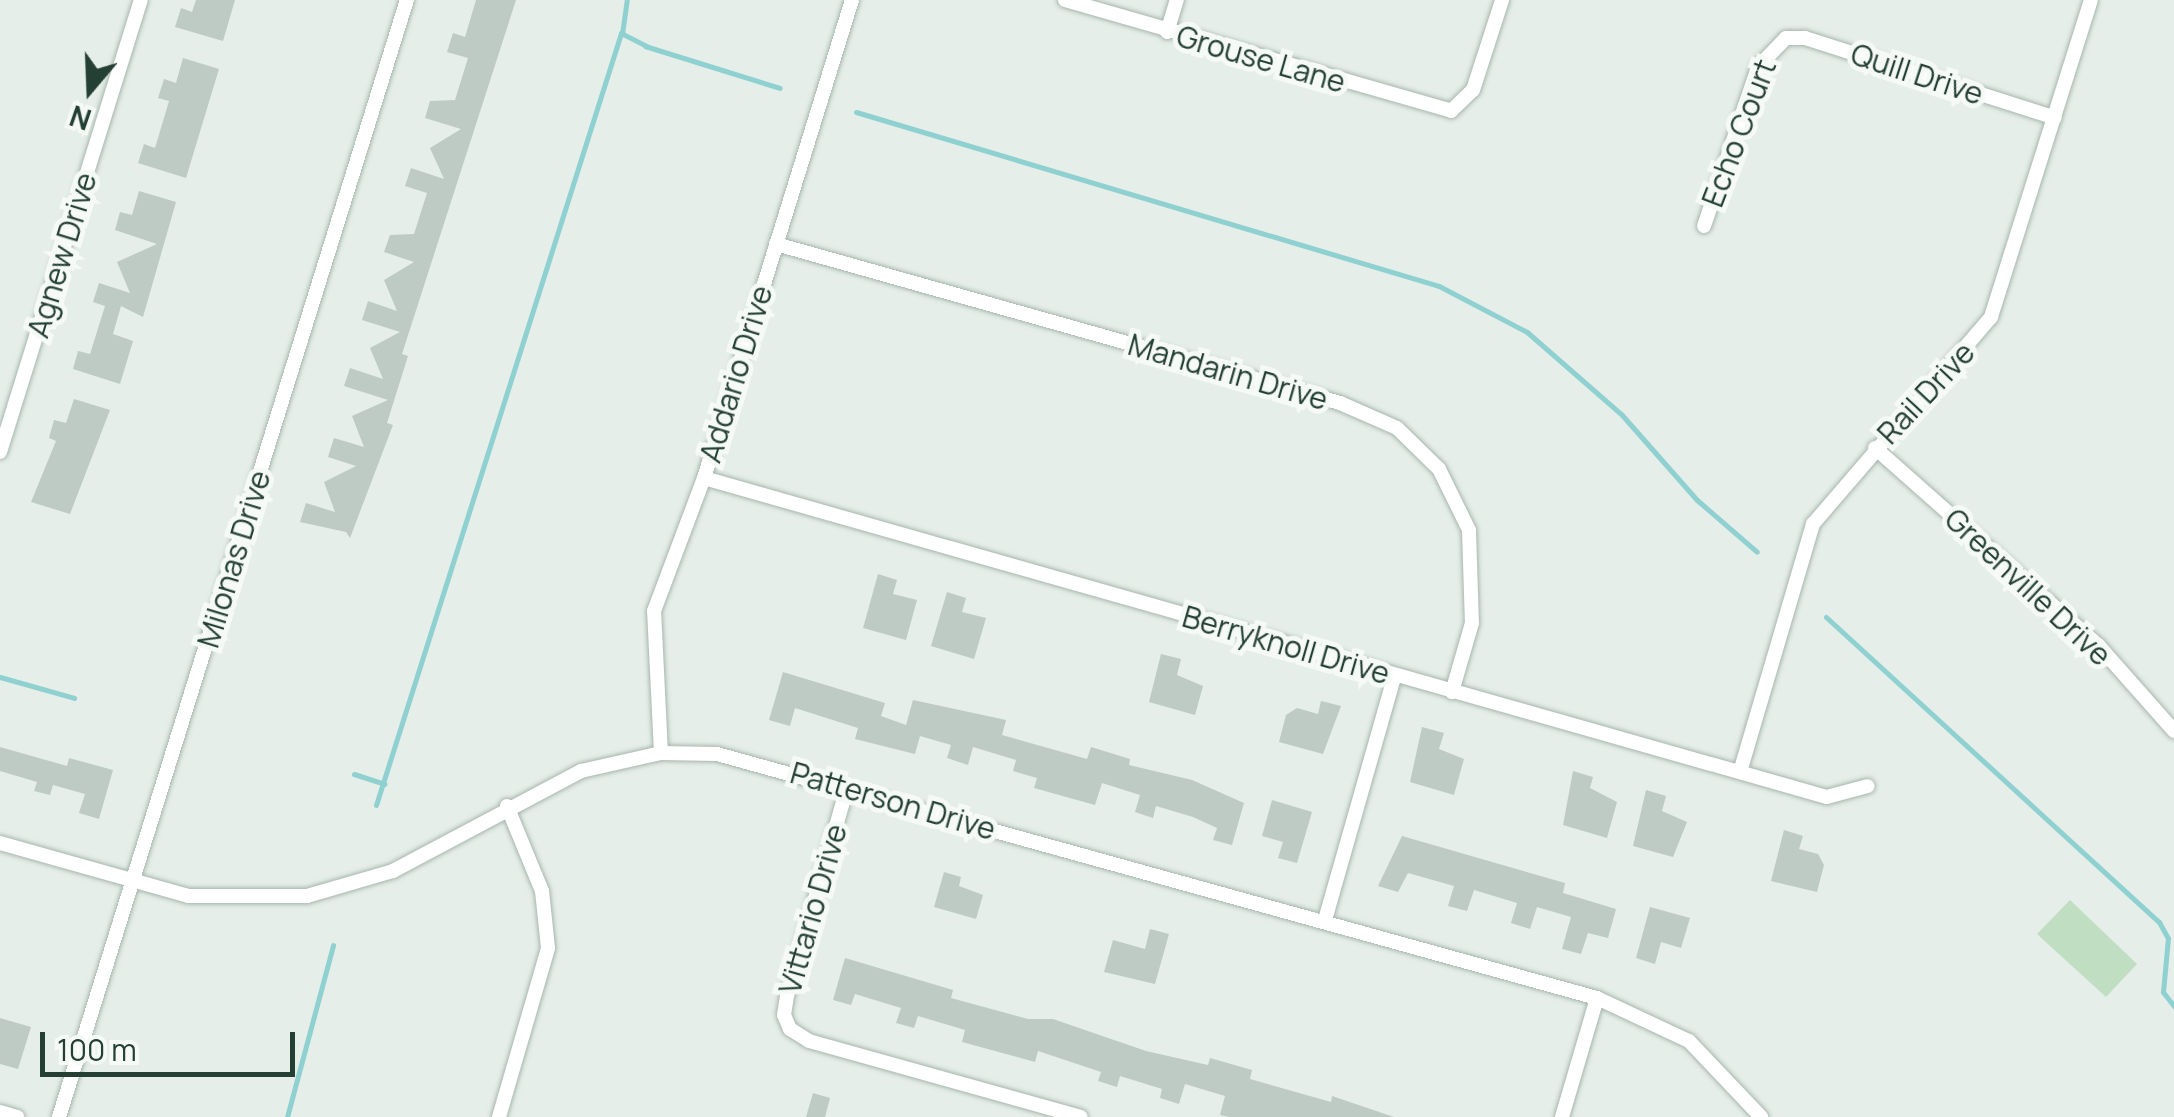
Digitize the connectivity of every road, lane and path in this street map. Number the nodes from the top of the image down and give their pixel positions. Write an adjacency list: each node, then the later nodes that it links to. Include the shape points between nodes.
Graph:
1 (141, 0): 14 (street, Agnew Drive)
2 (407, 0): 25 (street, Milonas Drive)
3 (852, 0): 12 (street, Addario Drive)
4 (1065, 0): 8 (street, Grouse Lane)
5 (1178, 0): 8 (street)
6 (1502, 0): 8 (street, Grouse Lane, via 1473,90 1459,109 1428,107)
7 (2091, 0): 10 (street, Rail Drive)
8 (1167, 32)
9 (1778, 41): 10 (street, Quill Drive, via 1805,38); 11 (street, Echo Court, via 1758,68)
10 (2055, 118): 13 (street, Rail Drive, via 1991,317)
11 (1704, 226)
12 (776, 244): 15 (street, Addario Drive); 17 (street, Mandarin Drive, via 1340,403 1398,428 1439,469 1469,530 1472,622)
13 (1875, 448): 18 (street, Greenville Drive, via 2098,645); 20 (street, Rail Drive, via 1822,509 1803,545)
14 (0, 452)
15 (704, 478): 16 (street, Berryknoll Drive); 19 (street, Addario Drive, via 654,612)
16 (1394, 677): 17 (street, Berryknoll Drive); 26 (street)
17 (1452, 692): 20 (street, Berryknoll Drive)
18 (2174, 732)
19 (661, 752): 22 (street, Patterson Drive, via 740,758); 23 (street, Patterson Drive, via 581,771)
20 (1740, 772): 21 (street, Berryknoll Drive, via 1827,797)
21 (1868, 786)
22 (847, 788): 26 (street, Patterson Drive); 32 (street, Vittario Drive, via 788,996 784,1015 790,1029 809,1041)
23 (508, 806): 25 (street, Patterson Drive, via 392,871 328,893 226,898); 31 (street, via 542,891 548,948)
24 (0, 843): 25 (street, Patterson Drive)
25 (133, 881): 30 (street, Milonas Drive)
26 (1324, 920): 27 (street, Patterson Drive)
27 (1598, 998): 33 (street); 34 (street, Patterson Drive, via 1689,1040)
28 (0, 1112): 29 (street)
29 (17, 1117)
30 (59, 1117)
31 (499, 1117)
32 (1081, 1117)
33 (1562, 1117)
34 (1761, 1117)

